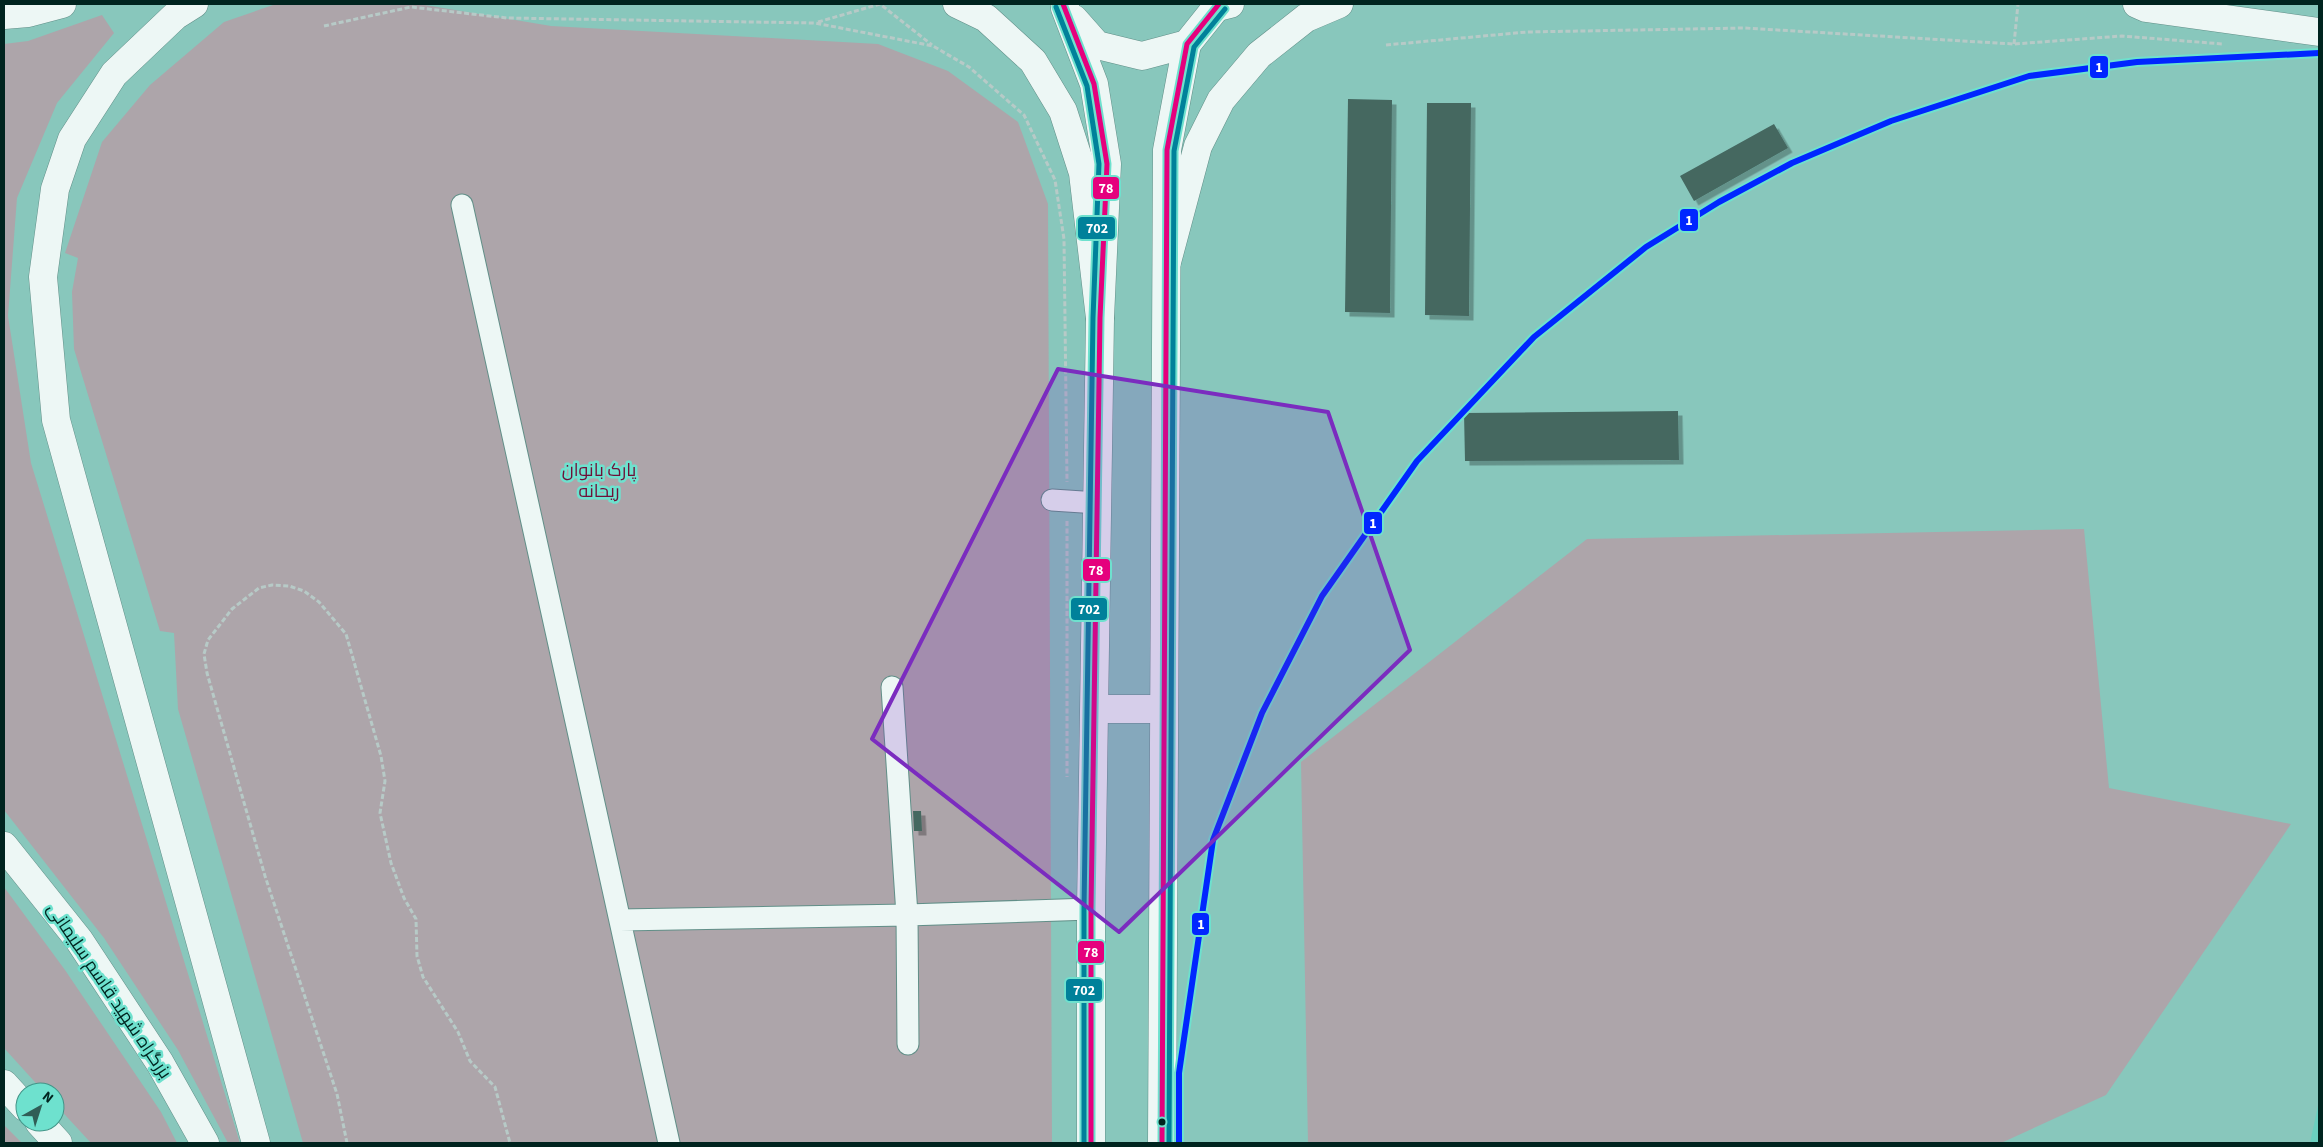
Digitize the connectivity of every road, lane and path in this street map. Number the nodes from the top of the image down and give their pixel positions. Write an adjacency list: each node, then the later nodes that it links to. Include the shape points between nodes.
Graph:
1 (62, 4): 11 (main road, via 28,13)
2 (194, 4): 37 (main road, via 175,16 114,74 72,139 55,189 44,277 56,420)
3 (880, 4): 12 (path); 19 (path)
4 (957, 4): 22 (main road, via 986,18 1033,61 1064,111 1084,173)
5 (1338, 4): 21 (main road, via 1306,18 1259,55 1222,100 1198,146)
6 (2018, 4): 16 (path)
7 (2137, 4): 14 (main road, via 2146,8)
8 (410, 5): 12 (path, via 507,18); 13 (path)
9 (1222, 5): 15 (main road)
10 (1064, 6): 15 (main road, via 1097,45 1142,56); 22 (main road, via 1094,84 1107,164)
11 (4, 15)
12 (816, 22): 19 (path)
13 (324, 26)
14 (2319, 32)
15 (1187, 44): 21 (main road, via 1166,150)
16 (2014, 44): 17 (path, via 1744,28 1527,32); 18 (path, via 2122,36)
17 (1386, 45)
18 (2232, 45)
19 (933, 46): 23 (path, via 969,67 1024,115 1055,180 1064,239)
20 (462, 205): 32 (street)
21 (1167, 262): 27 (main road)
22 (1100, 318): 24 (main road)
23 (1060, 500): 24 (street); 28 (path)
24 (1098, 503): 26 (main road)
25 (892, 687): 31 (street)
26 (1096, 709): 27 (main road); 30 (main road)
27 (1162, 709): 42 (main road)
28 (1067, 781)
29 (4, 846): 36 (main road, بزرگراه شهید قاسم سلیمانی, via 79,940 160,1063)
30 (1091, 909): 31 (street); 41 (main road)
31 (907, 915): 32 (street); 33 (street)
32 (620, 920): 40 (street)
33 (908, 1044)
34 (48, 1132): 35 (main road)
35 (58, 1143)
36 (205, 1143)
37 (256, 1143)
38 (347, 1143): 39 (path, via 337,1094 265,876 204,654 208,640 232,609 259,588 272,585 304,591 319,602 346,634 381,756 385,782 380,813 391,863 416,919 416,956 423,976 458,1032 470,1062 495,1087)
39 (510, 1143)
40 (670, 1143)
41 (1091, 1143)
42 (1162, 1143)

